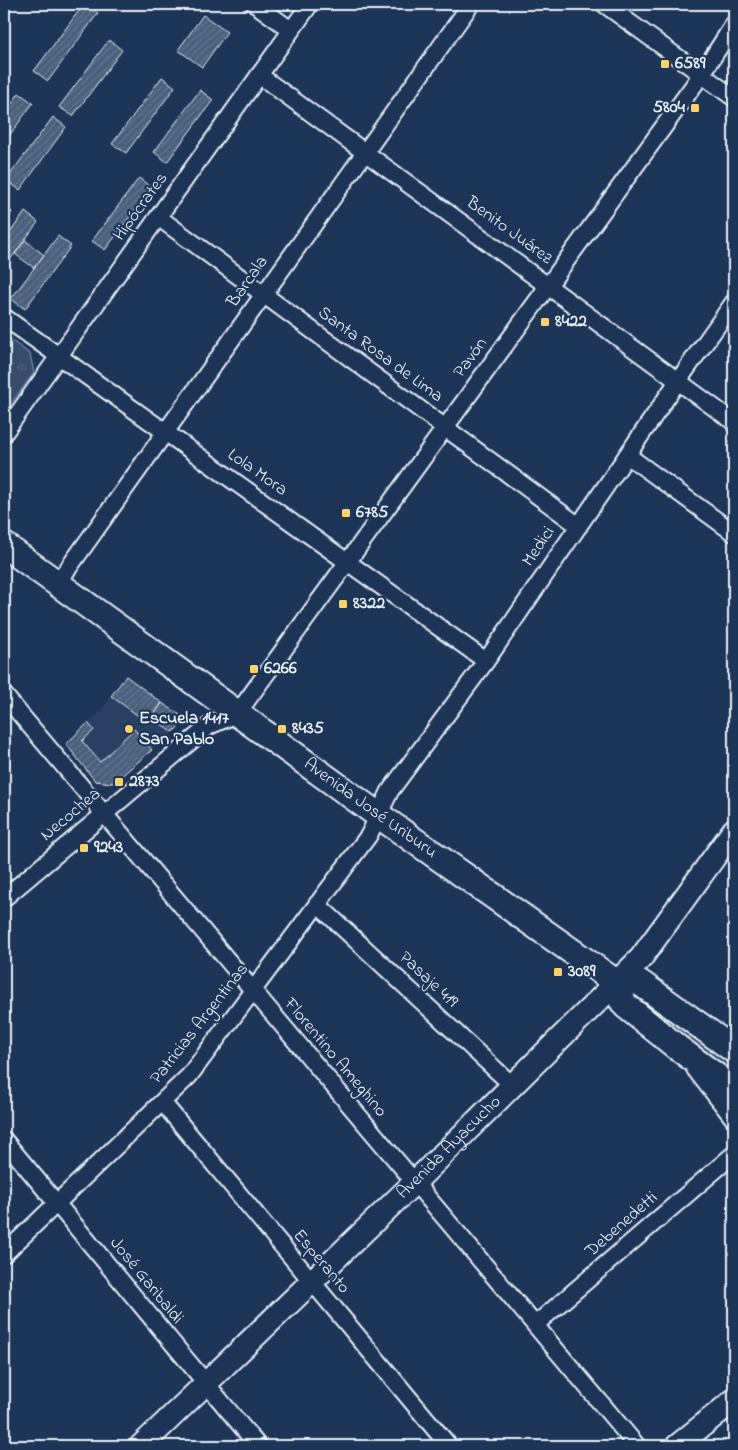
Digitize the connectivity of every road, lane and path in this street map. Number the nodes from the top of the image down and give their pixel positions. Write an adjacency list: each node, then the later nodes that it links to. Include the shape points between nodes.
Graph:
1 (255, 4): 6 (street)
2 (310, 4): 6 (street, Hipócrates)
3 (471, 4): 10 (street, Barcala)
4 (604, 4): 8 (street)
5 (734, 24): 8 (street, Pavón)
6 (291, 30): 7 (street, Hipócrates)
7 (259, 74): 10 (street, Benito Juárez); 11 (street, Hipócrates)
8 (702, 74): 9 (street); 12 (street, Pavón)
9 (734, 98)
10 (365, 152): 12 (street, Benito Juárez); 13 (street, Barcala)
11 (158, 217): 13 (street, Santa Rosa de Lima); 16 (street, Hipócrates)
12 (549, 285): 17 (street, Benito Juárez); 19 (street, Pavón)
13 (264, 295): 19 (street, Santa Rosa de Lima); 20 (street, Barcala)
14 (734, 302): 17 (street, Medici)
15 (4, 317): 16 (street, Lola Mora)
16 (59, 356): 20 (street, Lola Mora); 21 (street, Hipócrates)
17 (678, 381): 18 (street, Benito Juárez); 22 (street, Medici)
18 (734, 422)
19 (445, 428): 23 (street, Santa Rosa de Lima); 26 (street, Pavón)
20 (166, 432): 26 (street, Lola Mora); 27 (street, Barcala)
21 (4, 434)
22 (627, 455): 23 (street, Medici); 24 (street)
23 (579, 526): 28 (street, Medici)
24 (734, 533)
25 (4, 545): 27 (main road, Avenida José Uriburu)
26 (348, 562): 28 (street, Lola Mora); 30 (street, Pavón)
27 (57, 584): 30 (main road, Avenida José Uriburu)
28 (486, 661): 32 (street, Medici, via 390,791)
29 (4, 696): 31 (street, Florentino Ameghino)
30 (238, 714): 31 (street, Necochea, via 209,726); 32 (main road, Avenida José Uriburu)
31 (104, 814): 34 (street, Necochea); 37 (street, Florentino Ameghino)
32 (378, 815): 35 (street, Patricias Argentinas, via 369,835); 36 (main road, Avenida José Uriburu)
33 (734, 830): 36 (main road, Avenida Ayacucho, via 641,958)
34 (4, 898)
35 (317, 904): 37 (street, Patricias Argentinas); 40 (street, Pasaje 419)
36 (614, 986): 38 (main road, via 626,1006); 39 (main road, via 638,982); 40 (main road, Avenida Ayacucho)
37 (252, 992): 42 (street, Patricias Argentinas, via 189,1076); 46 (street, Florentino Ameghino)
38 (678, 1048): 41 (main road); 43 (street)
39 (734, 1050)
40 (512, 1085): 46 (main road, Avenida Ayacucho)
41 (734, 1089)
42 (163, 1103): 47 (street, Patricias Argentinas); 49 (street, Esperanto)
43 (734, 1119)
44 (4, 1140): 47 (street, José Garibaldi)
45 (734, 1154): 50 (street, Debenedetti)
46 (415, 1182): 49 (main road, Avenida Ayacucho); 50 (street, Florentino Ameghino)
47 (56, 1203): 48 (street, Patricias Argentinas); 51 (street, José Garibaldi)
48 (4, 1254)
49 (311, 1281): 51 (main road, Avenida Ayacucho); 55 (street, Esperanto)
50 (535, 1325): 56 (street, Florentino Ameghino)
51 (205, 1384): 53 (main road, Avenida Ayacucho); 54 (street, José Garibaldi)
52 (734, 1400): 57 (main road)
53 (141, 1446)
54 (258, 1446)
55 (449, 1446)
56 (637, 1446)
57 (677, 1446)

